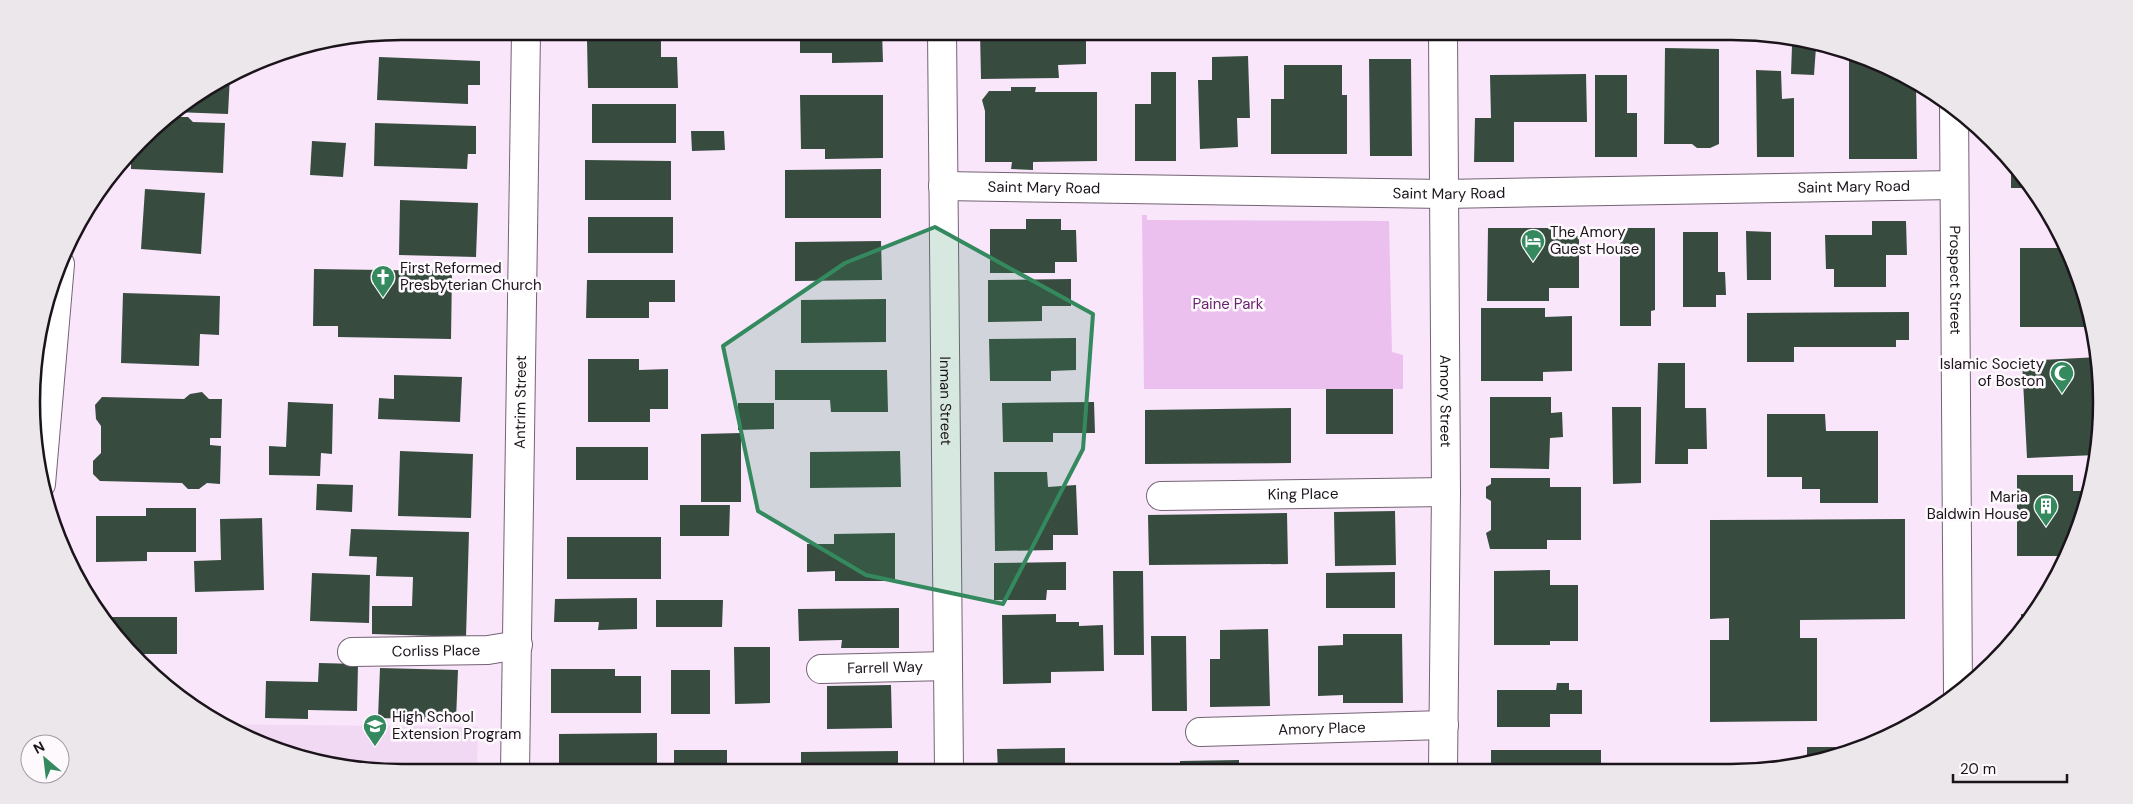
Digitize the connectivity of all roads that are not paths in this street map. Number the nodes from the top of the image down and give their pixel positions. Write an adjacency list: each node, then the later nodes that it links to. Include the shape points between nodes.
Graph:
1 (526, 40): 12 (street, Antrim Street)
2 (942, 40): 6 (street, Inman Street)
3 (1443, 40): 7 (street, Amory Street)
4 (1954, 117): 5 (street, Prospect Street)
5 (1954, 185): 7 (street, Saint Mary Road); 16 (street, Prospect Street)
6 (944, 186): 7 (street, Saint Mary Road); 14 (street, Inman Street)
7 (1443, 194): 10 (street, Amory Street)
8 (58, 290): 9 (street)
9 (44, 453)
10 (1446, 492): 11 (street, King Place); 17 (street, Amory Street)
11 (1161, 496)
12 (518, 645): 13 (street, Corliss Place, via 488,650); 19 (street, Antrim Street)
13 (352, 652)
14 (948, 666): 15 (street, Farrell Way); 20 (street, Inman Street)
15 (821, 669)
16 (1958, 684)
17 (1444, 725): 18 (street, Amory Place); 21 (street, Amory Street)
18 (1200, 732)
19 (515, 764)
20 (948, 764)
21 (1443, 764)

